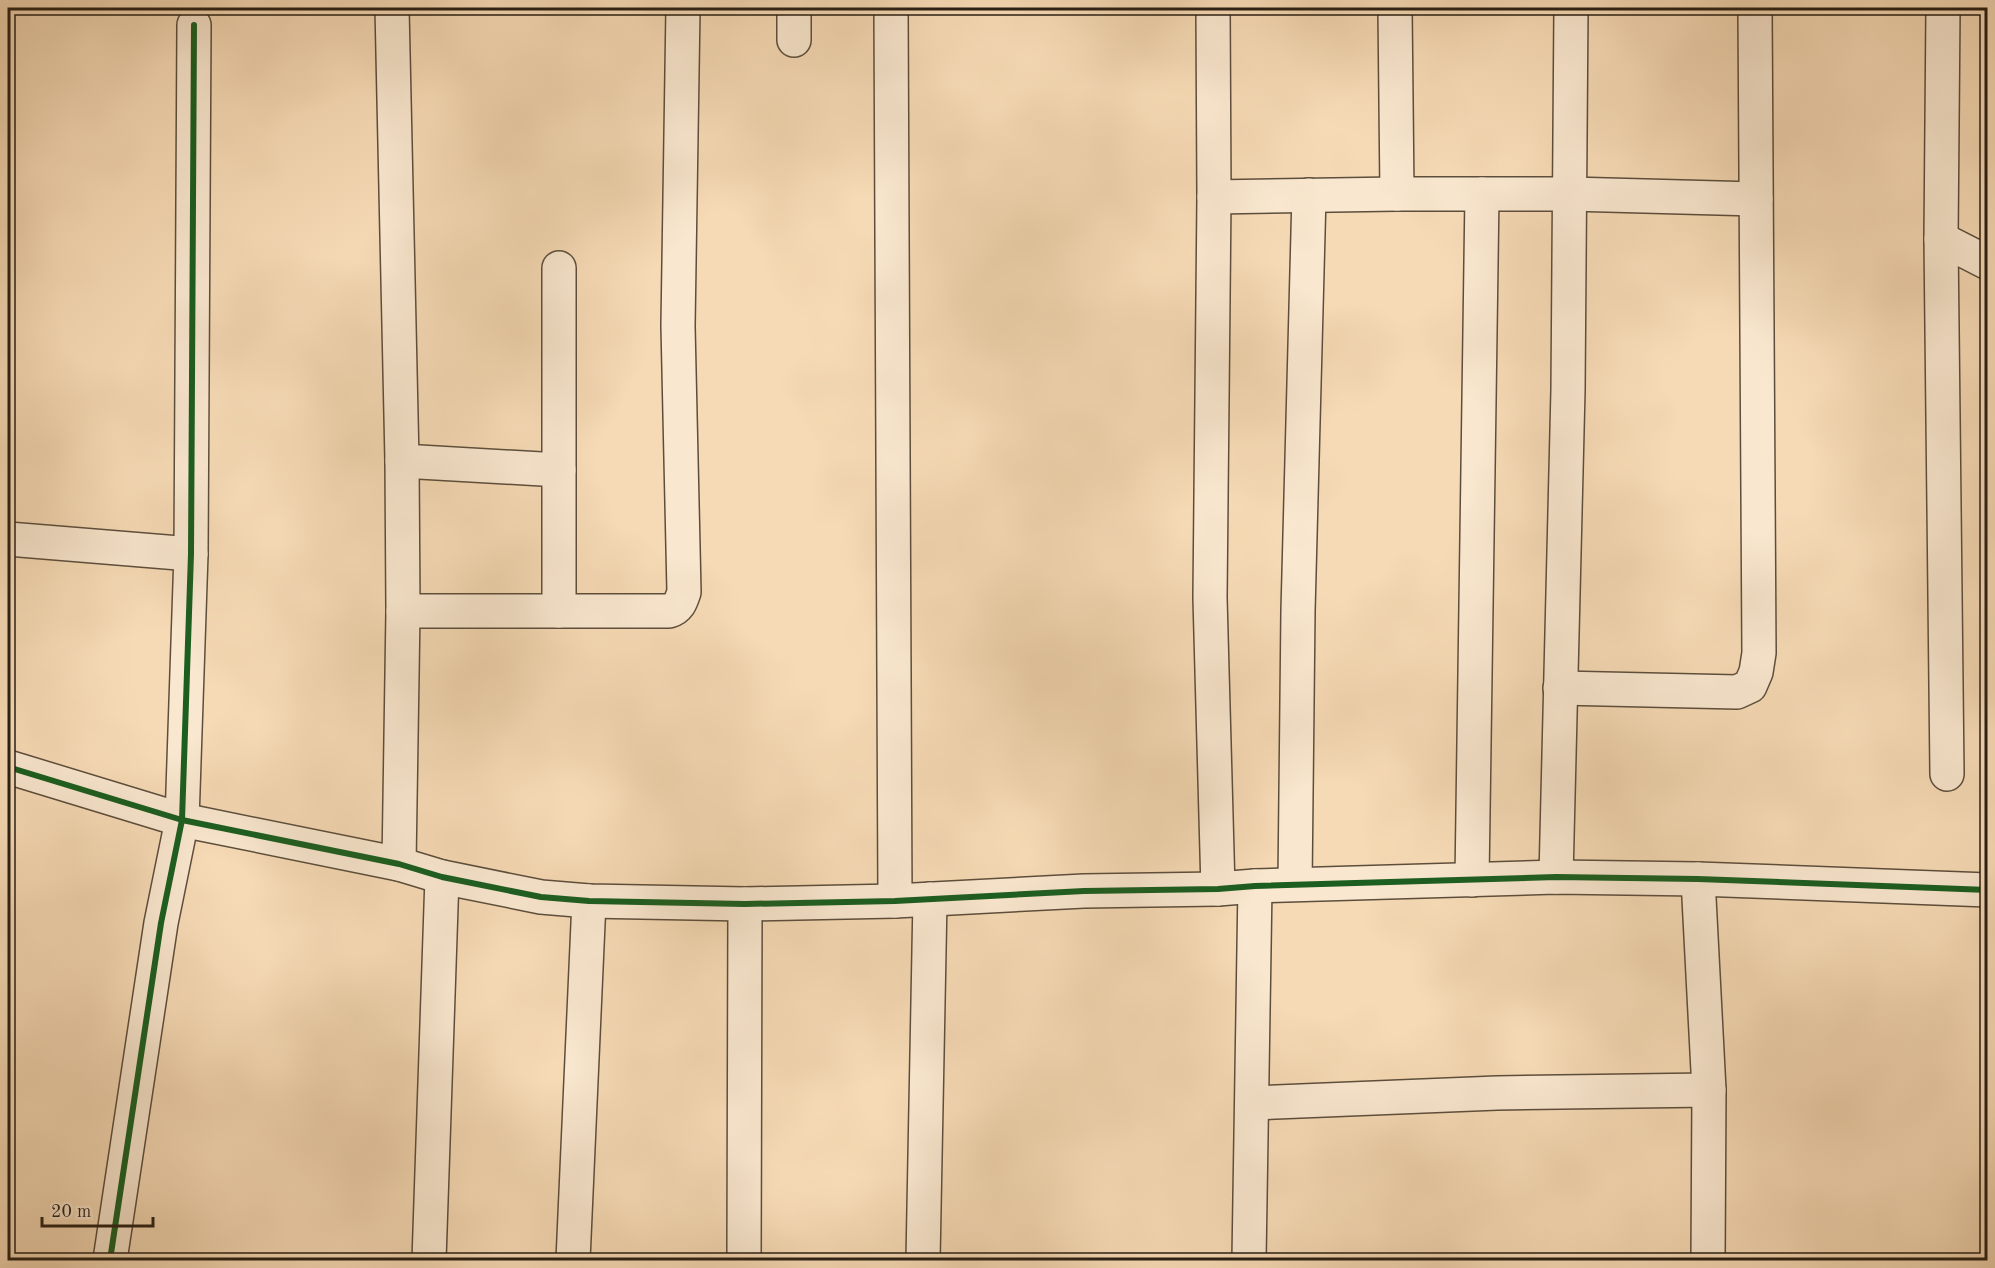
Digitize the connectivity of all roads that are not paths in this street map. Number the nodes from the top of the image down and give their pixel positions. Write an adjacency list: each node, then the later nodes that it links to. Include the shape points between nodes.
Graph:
1 (393, 8): 21 (street)
2 (683, 8): 26 (street, via 678,326 684,592 680,603 669,611)
3 (794, 8): 11 (street)
4 (891, 8): 42 (street)
5 (1213, 8): 16 (street)
6 (1395, 8): 12 (street)
7 (1571, 8): 14 (street)
8 (1755, 8): 17 (street)
9 (1943, 8): 18 (street)
10 (194, 25): 24 (street)
11 (794, 40)
12 (1397, 194): 13 (street); 15 (street)
13 (1482, 194): 14 (street); 35 (street)
14 (1570, 194): 17 (street); 27 (street)
15 (1309, 195): 16 (street); 36 (street)
16 (1214, 197): 38 (street, via 1210,598)
17 (1756, 199): 27 (street, via 1756,672 1750,686 1737,692)
18 (1941, 239): 19 (street); 29 (street)
19 (1988, 263)
20 (559, 268): 22 (street)
21 (402, 461): 22 (street); 25 (street)
22 (559, 470): 26 (street)
23 (8, 539): 24 (street)
24 (191, 554): 30 (street)
25 (403, 611): 26 (street); 31 (street)
26 (559, 611)
27 (1560, 688): 33 (street)
28 (8, 767): 30 (street)
29 (1947, 774)
30 (182, 820): 31 (street); 46 (street, via 161,923)
31 (399, 864): 32 (street)
32 (442, 877): 41 (street, via 541,897); 47 (street)
33 (1556, 877): 34 (street); 35 (street)
34 (1698, 879): 39 (street); 44 (street)
35 (1472, 880): 36 (street)
36 (1295, 884): 37 (street)
37 (1255, 886): 38 (street); 45 (street)
38 (1218, 889): 40 (street)
39 (1988, 890)
40 (930, 899): 42 (street); 50 (street)
41 (589, 901): 43 (street); 48 (street)
42 (895, 901): 43 (street)
43 (745, 904): 49 (street)
44 (1709, 1089): 45 (street); 52 (street)
45 (1252, 1102): 51 (street)
46 (110, 1260)
47 (429, 1260)
48 (573, 1260)
49 (744, 1260)
50 (923, 1260)
51 (1249, 1260)
52 (1708, 1260)

